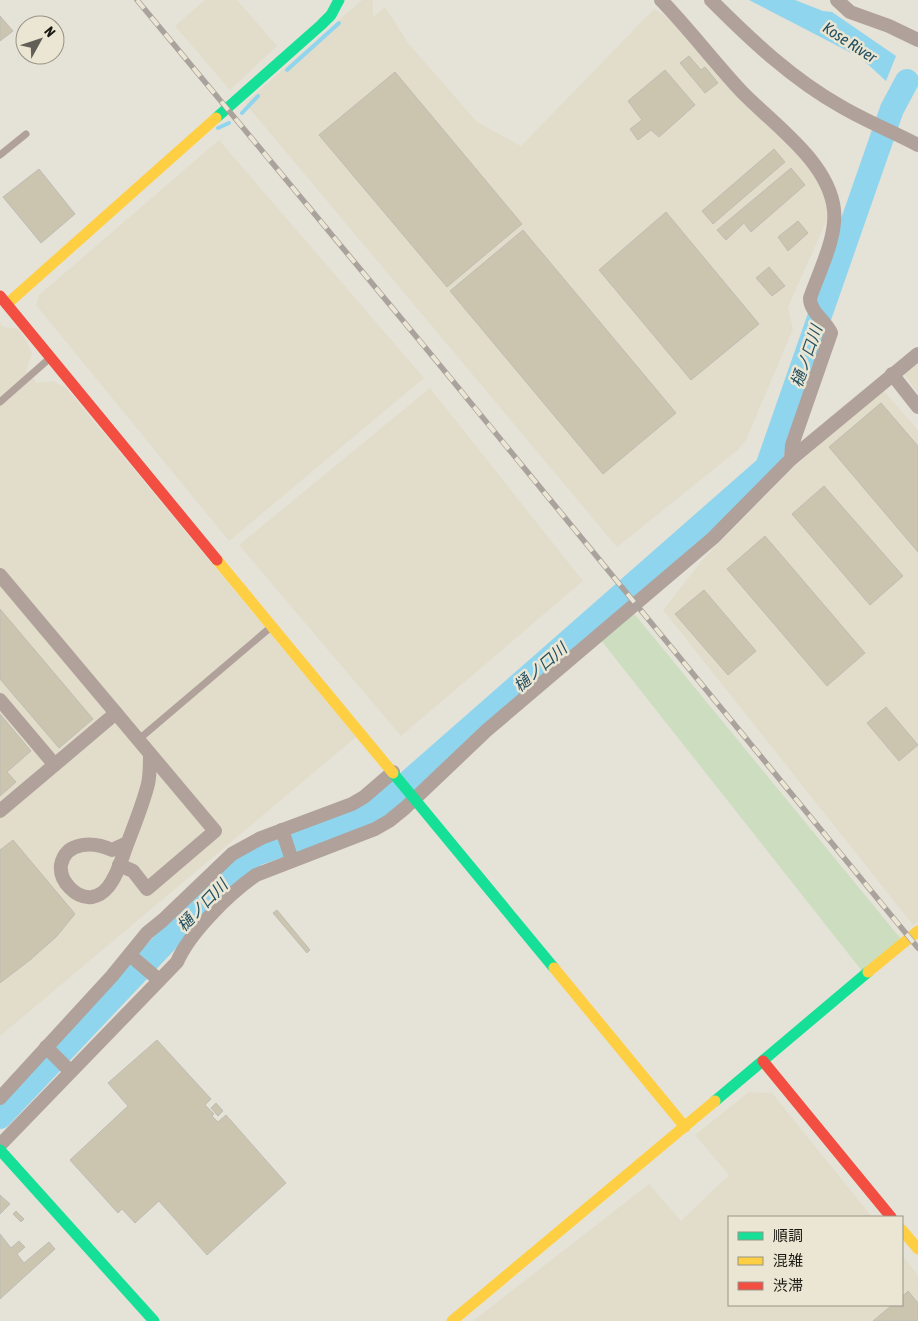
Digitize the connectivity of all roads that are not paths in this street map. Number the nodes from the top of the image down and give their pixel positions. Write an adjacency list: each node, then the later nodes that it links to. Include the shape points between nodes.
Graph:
1 (339, 0): 9 (street, via 321,25)
2 (661, 0): 15 (street, via 742,92 812,162 832,195 835,223 810,298 812,309 831,333 792,445)
3 (711, 0): 7 (street, via 782,67 841,107)
4 (837, 0): 5 (street, via 850,12)
5 (918, 40)
6 (26, 134): 8 (lane)
7 (918, 145)
8 (0, 155)
9 (3, 300): 11 (street)
10 (918, 354): 12 (street)
11 (50, 357): 13 (lane); 17 (street)
12 (892, 374): 14 (street); 15 (street)
13 (0, 402)
14 (918, 407)
15 (791, 459): 24 (street, via 713,538)
16 (0, 575): 19 (street)
17 (272, 627): 20 (lane); 23 (street)
18 (0, 700): 22 (street)
19 (116, 714): 20 (street); 22 (street)
20 (138, 740): 21 (street)
21 (150, 754): 27 (street, via 148,783); 29 (street, via 215,831 147,889 133,871)
22 (54, 764): 25 (street)
23 (395, 774): 24 (street); 26 (street, via 364,798)
24 (413, 796): 28 (street, via 394,817 375,829); 37 (street)
25 (0, 811)
26 (282, 832): 28 (street); 31 (street, via 261,838 232,854 147,933)
27 (127, 843): 29 (street); 29 (street, via 112,850 97,845 79,845 66,856 61,869 70,888 90,897 105,890)
28 (291, 857): 32 (street, via 242,884 183,948 177,962)
29 (119, 866)
30 (918, 931): 34 (street)
31 (132, 956): 32 (street); 33 (street)
32 (156, 978): 35 (street)
33 (48, 1049): 35 (street); 36 (street)
34 (763, 1061): 37 (street); 40 (street)
35 (69, 1070): 38 (street)
36 (0, 1098)
37 (685, 1127): 44 (street)
38 (0, 1145)
39 (0, 1150): 43 (street)
40 (891, 1216)
41 (903, 1231): 42 (street)
42 (918, 1250)
43 (154, 1321)
44 (452, 1321)

